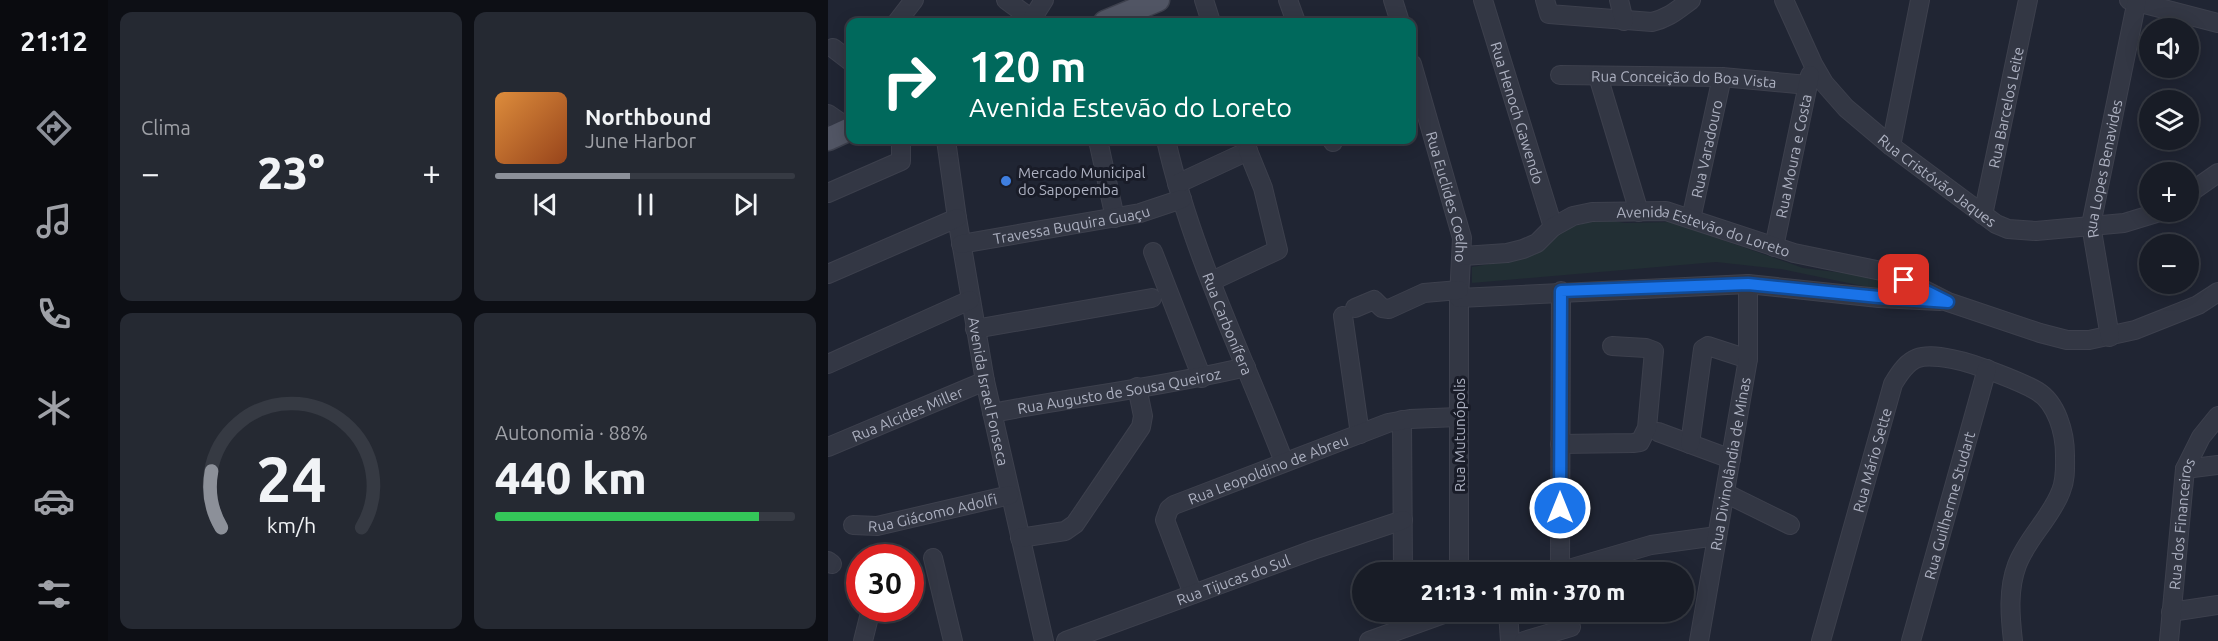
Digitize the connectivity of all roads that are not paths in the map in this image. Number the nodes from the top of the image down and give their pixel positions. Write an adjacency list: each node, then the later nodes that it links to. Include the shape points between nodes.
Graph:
1 (914, 0): 18 (street)
2 (1006, 0): 19 (street)
3 (1044, 0): 20 (street)
4 (1158, 0): 21 (main road)
5 (1204, 0): 22 (street)
6 (1288, 0): 23 (street)
7 (1393, 0): 24 (street)
8 (1483, 0): 56 (street, Rua Henoch Gawendo)
9 (1545, 0): 16 (street, via 1549,14)
10 (1619, 0): 25 (street)
11 (1691, 0): 25 (street, via 1664,19)
12 (1784, 0): 29 (street, Rua Cristóvão Jaques)
13 (1920, 0): 44 (street)
14 (2028, 0): 50 (street, Rua Barcelos Leite)
15 (2134, 1): 26 (street); 55 (street, Rua Lopes Benavides)
16 (1574, 7): 17 (street)
17 (1599, 9): 25 (street)
18 (900, 18)
19 (1030, 18)
20 (1035, 18)
21 (1115, 18)
22 (1210, 18)
23 (1295, 18)
24 (1399, 18)
25 (1624, 21)
26 (2218, 23)
27 (833, 48): 28 (street)
28 (846, 58)
29 (1813, 64): 34 (street, Rua Moura e Costa); 44 (street, Rua Cristóvão Jaques, via 1846,108)
30 (1560, 75): 31 (street, Rua Conceição do Boa Vista)
31 (1598, 76): 32 (street, Rua Conceição do Boa Vista); 49 (street)
32 (1722, 77): 34 (street, Rua Conceição do Boa Vista); 53 (street, Rua Varadouro)
33 (1416, 78): 60 (street, Rua Euclides Coelho, via 1462,238)
34 (1808, 84): 58 (street, Rua Moura e Costa)
35 (828, 114): 36 (street)
36 (846, 126)
37 (846, 131): 38 (main road)
38 (828, 139)
39 (901, 144): 48 (street, via 901,161)
40 (947, 144): 51 (street, Avenida Israel Fonseca)
41 (1099, 144): 52 (street)
42 (1167, 144): 47 (street, Rua Carbonífera)
43 (1247, 145): 47 (street, Travessa Buquira Guaçu); 63 (street, via 1263,188 1278,250)
44 (1892, 146): 50 (street, Rua Cristóvão Jaques)
45 (2218, 173): 46 (street)
46 (2199, 186)
47 (1179, 191): 52 (street, Travessa Buquira Guaçu, via 1140,213); 63 (street, Rua Carbonífera)
48 (828, 193)
49 (1639, 212): 53 (street, Avenida Estevão do Loreto, via 1665,211); 56 (street, Avenida Estevão do Loreto, via 1592,212 1573,216)
50 (1983, 215): 55 (street, Rua Cristóvão Jaques, via 2008,229 2024,231)
51 (957, 218): 57 (street, Avenida Israel Fonseca); 62 (street)
52 (1114, 218): 57 (street, Travessa Buquira Guaçu)
53 (1691, 219): 58 (street, Avenida Estevão do Loreto)
54 (2139, 219): 55 (street, Rua Cristóvão Jaques)
55 (2091, 225): 73 (street, Rua Lopes Benavides)
56 (1553, 227): 60 (street, Avenida Estevão do Loreto, via 1537,243 1523,249 1507,254)
57 (961, 244): 70 (street, Avenida Israel Fonseca)
58 (1774, 247): 61 (street, Avenida Estevão do Loreto)
59 (1153, 252): 79 (street)
60 (1462, 256): 67 (street, Rua Euclides Coelho)
61 (1874, 269): 68 (street); 71 (street, Avenida Estevão do Loreto, via 1891,273)
62 (828, 274)
63 (1212, 280): 77 (street, Rua Carbonífera)
64 (1748, 284): 65 (street, Avenida Estevão do Loreto); 68 (street, Avenida Estevão do Loreto); 75 (street, Rua Divinolândia de Minas)
65 (1561, 291): 67 (street, Avenida Estevão do Loreto); 88 (street)
66 (2218, 292): 73 (street, Avenida Estevão do Loreto, via 2187,309)
67 (1459, 294): 84 (street, Rua Mutunópolis); 87 (street, Avenida Estevão do Loreto, via 1424,293 1389,309 1374,300 1349,312)
68 (1879, 297): 71 (street, Avenida Estevão do Loreto)
69 (1152, 298): 72 (street)
70 (970, 300): 72 (street, Avenida Israel Fonseca); 76 (street)
71 (1948, 302): 73 (street, Avenida Estevão do Loreto, via 2067,340)
72 (975, 329): 80 (street, Avenida Israel Fonseca)
73 (2110, 337)
74 (1612, 346): 88 (street, via 1654,351 1644,437 1633,444)
75 (1748, 359): 89 (street, via 1708,346 1703,349); 91 (street, Rua Divinolândia de Minas)
76 (828, 364)
77 (1246, 367): 79 (street, Rua Augusto de Sousa Queiroz); 92 (street, Rua Carbonífera)
78 (1987, 369): 123 (street, Rua Mário Sette, via 1925,355 1911,360 1900,372 1884,412); 124 (street, Rua Guilherme Studart); 125 (street, Rua Mário Sette, via 2026,385 2049,401 2063,431 2065,449 2066,471 2054,508 2024,550 2012,581)
79 (1202, 378): 81 (street, Rua Augusto de Sousa Queiroz)
80 (985, 381): 82 (street, Avenida Israel Fonseca); 90 (street, Rua Alcides Miller)
81 (1137, 387): 82 (street, Rua Augusto de Sousa Queiroz); 101 (street, via 1143,416 1141,427 1075,524 1065,531)
82 (992, 413): 96 (street, Avenida Israel Fonseca)
83 (2218, 416): 94 (street, Rua dos Financeiros, via 2201,437)
84 (1458, 417): 85 (street, Rua Leopoldino de Abreu); 104 (street, Rua Mutunópolis)
85 (1402, 420): 87 (street, Rua Leopoldino de Abreu); 97 (street)
86 (1658, 432): 89 (street)
87 (1360, 434): 92 (street, Rua Leopoldino de Abreu)
88 (1560, 444): 105 (street)
89 (1690, 444): 91 (street)
90 (828, 447)
91 (1731, 459): 95 (street, Rua Divinolândia de Minas)
92 (1284, 462): 107 (street, Rua Leopoldino de Abreu, via 1169,509 1165,520)
93 (2218, 465): 94 (street)
94 (2185, 469): 109 (street, Rua dos Financeiros)
95 (1725, 493): 99 (street); 100 (street, Rua Divinolândia de Minas)
96 (1010, 495): 98 (street, Rua Giácomo Adolfi, via 877,526); 101 (street, Avenida Israel Fonseca)
97 (1403, 520): 103 (street); 107 (street, Rua Tijucas do Sul)
98 (853, 525)
99 (1790, 525)
100 (1717, 536): 106 (street, via 1651,545); 122 (street, Rua Divinolândia de Minas)
101 (1020, 538): 117 (street, Avenida Israel Fonseca)
102 (933, 558): 116 (street)
103 (1403, 562)
104 (1459, 562)
105 (1557, 562)
106 (1592, 562)
107 (1192, 594): 118 (street, Rua Tijucas do Sul)
108 (2218, 606): 109 (street)
109 (2171, 612): 126 (street, Rua dos Financeiros)
110 (868, 622): 115 (street)
111 (1418, 622): 113 (street)
112 (1509, 622): 120 (street)
113 (1402, 627): 119 (street)
114 (1571, 627): 121 (street)
115 (863, 641)
116 (953, 641)
117 (1044, 641)
118 (1066, 641)
119 (1369, 641)
120 (1510, 641)
121 (1524, 641)
122 (1699, 641)
123 (1821, 641)
124 (1911, 641)
125 (2013, 641)
126 (2169, 641)

